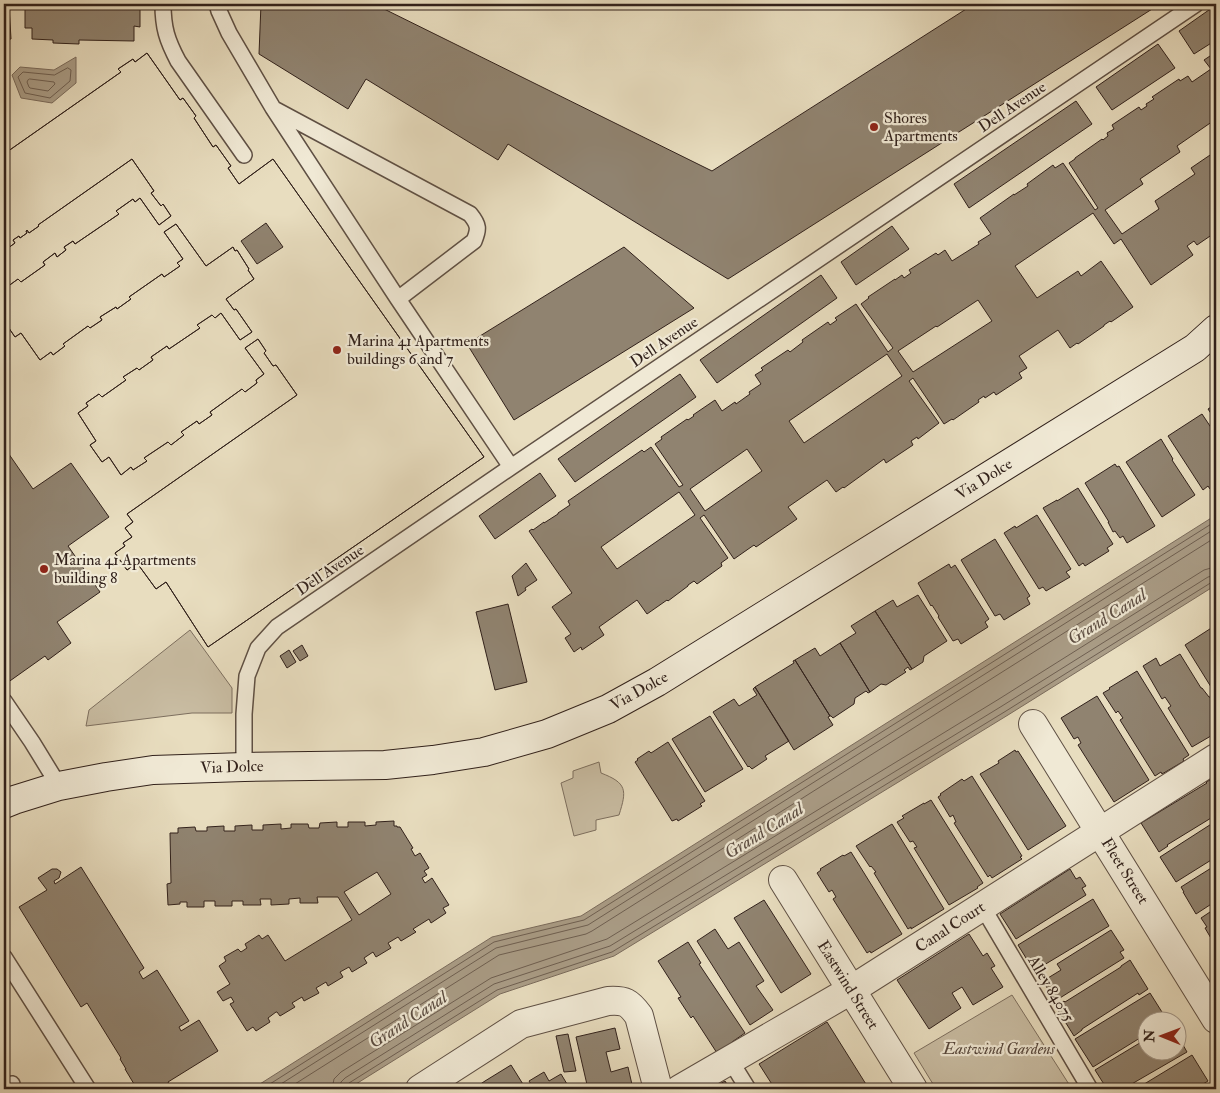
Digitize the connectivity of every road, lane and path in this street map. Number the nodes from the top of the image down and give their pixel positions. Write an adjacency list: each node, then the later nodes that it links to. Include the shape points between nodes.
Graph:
1 (162, 4): 5 (lane, via 164,30 178,61)
2 (218, 4): 4 (lane, via 229,33)
3 (1196, 4): 9 (lane, Dell Avenue)
4 (273, 108): 6 (lane); 6 (lane, via 470,214 476,222 478,231 474,242)
5 (244, 155)
6 (398, 299): 9 (lane)
7 (1216, 329): 8 (street, Via Dolce)
8 (1206, 346): 13 (street, Via Dolce, via 608,709 547,734 484,752 433,760 385,765)
9 (511, 467): 13 (lane, Dell Avenue, via 277,628 258,648 247,676)
10 (4, 701): 14 (lane)
11 (1033, 724): 16 (street, Fleet Street)
12 (1216, 758): 16 (street, Canal Court)
13 (244, 766): 14 (street, Via Dolce, via 153,770)
14 (59, 786): 15 (street, Via Dolce)
15 (4, 804)
16 (1100, 832): 18 (street, Canal Court); 21 (street, Fleet Street)
17 (783, 880): 20 (street, Eastwind Street)
18 (982, 906): 20 (street, Canal Court); 29 (lane, Alley 84075)
19 (4, 957): 23 (lane)
20 (851, 990): 22 (street, Canal Court); 28 (street, Eastwind Street)
21 (1216, 1020)
22 (730, 1060): 26 (street, Canal Court); 27 (lane)
23 (88, 1089)
24 (420, 1089): 25 (street, via 521,1024 618,1000 626,1002 639,1016)
25 (658, 1089)
26 (680, 1089)
27 (748, 1089)
28 (913, 1089)
29 (1090, 1089)

